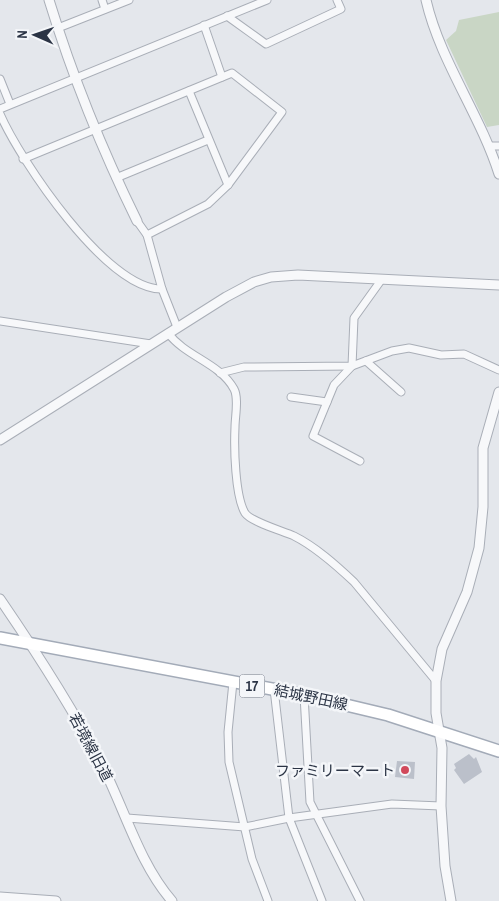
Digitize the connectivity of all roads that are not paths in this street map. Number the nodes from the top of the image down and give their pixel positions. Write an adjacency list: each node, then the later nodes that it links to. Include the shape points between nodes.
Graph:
1 (49, 0): 11 (street)
2 (102, 0): 8 (street)
3 (129, 0): 8 (street)
4 (267, 0): 7 (street)
5 (337, 0): 9 (street, via 341,9 266,44)
6 (426, 0): 21 (street, via 441,42)
7 (251, 3): 9 (street)
8 (105, 9): 11 (street)
9 (228, 16): 10 (street)
10 (204, 25): 12 (street); 13 (street)
11 (58, 28): 13 (street)
12 (222, 77): 15 (street); 25 (street, via 232,74 282,112)
13 (76, 78): 16 (street); 19 (street)
14 (0, 79): 16 (street)
15 (189, 92): 19 (street); 20 (street)
16 (10, 104): 17 (street)
17 (0, 109)
18 (0, 114): 22 (street)
19 (96, 129): 22 (street); 24 (street)
20 (208, 140): 24 (street); 25 (street)
21 (494, 146): 23 (street)
22 (23, 159): 30 (street, via 78,232 114,268 129,278)
23 (499, 174)
24 (116, 178): 26 (street)
25 (228, 185): 27 (street, via 208,204)
26 (137, 221): 27 (street)
27 (146, 235): 30 (street)
28 (382, 279): 29 (street); 32 (street, via 272,277 247,286); 36 (street, via 354,318)
29 (499, 285)
30 (162, 289): 32 (street)
31 (0, 321): 34 (street)
32 (177, 327): 33 (street)
33 (168, 333): 34 (street); 38 (street, via 182,348)
34 (151, 344): 43 (street)
35 (366, 361): 36 (street); 37 (street, via 409,348 441,355 464,354); 39 (street)
36 (352, 366): 38 (street, via 244,367); 42 (street, via 334,385)
37 (499, 370)
38 (220, 373): 48 (street, via 235,391 237,483 246,514 296,537 341,570)
39 (401, 392)
40 (499, 392): 48 (street, via 483,448 479,548 467,592 442,649)
41 (291, 397): 42 (street)
42 (327, 402): 44 (street, via 313,436)
43 (0, 440)
44 (360, 461)
45 (0, 599): 47 (street, 若境線旧道)
46 (0, 638): 47 (main road, 結城野田線 / 17)
47 (30, 644): 49 (main road, 結城野田線 / 17); 56 (street, 若境線旧道, via 82,728)
48 (436, 681): 52 (street)
49 (233, 682): 50 (main road, 結城野田線 / 17); 58 (street, via 229,762)
50 (274, 689): 51 (main road, 結城野田線 / 17); 57 (street)
51 (304, 695): 52 (main road, 結城野田線 / 17, via 388,714); 55 (street, via 308,788)
52 (439, 730): 53 (main road, 結城野田線 / 17); 54 (street, via 442,748)
53 (499, 751)
54 (441, 806): 55 (street, via 392,804); 67 (street)
55 (316, 814): 57 (street); 66 (street)
56 (127, 818): 58 (street); 63 (street, 若境線旧道, via 157,880)
57 (289, 818): 58 (street); 65 (street)
58 (245, 827): 64 (street, via 252,859)
59 (0, 897): 60 (street)
60 (13, 899): 61 (street)
61 (39, 900): 62 (street)
62 (56, 901)
63 (172, 901)
64 (268, 901)
65 (322, 901)
66 (360, 901)
67 (450, 901)

